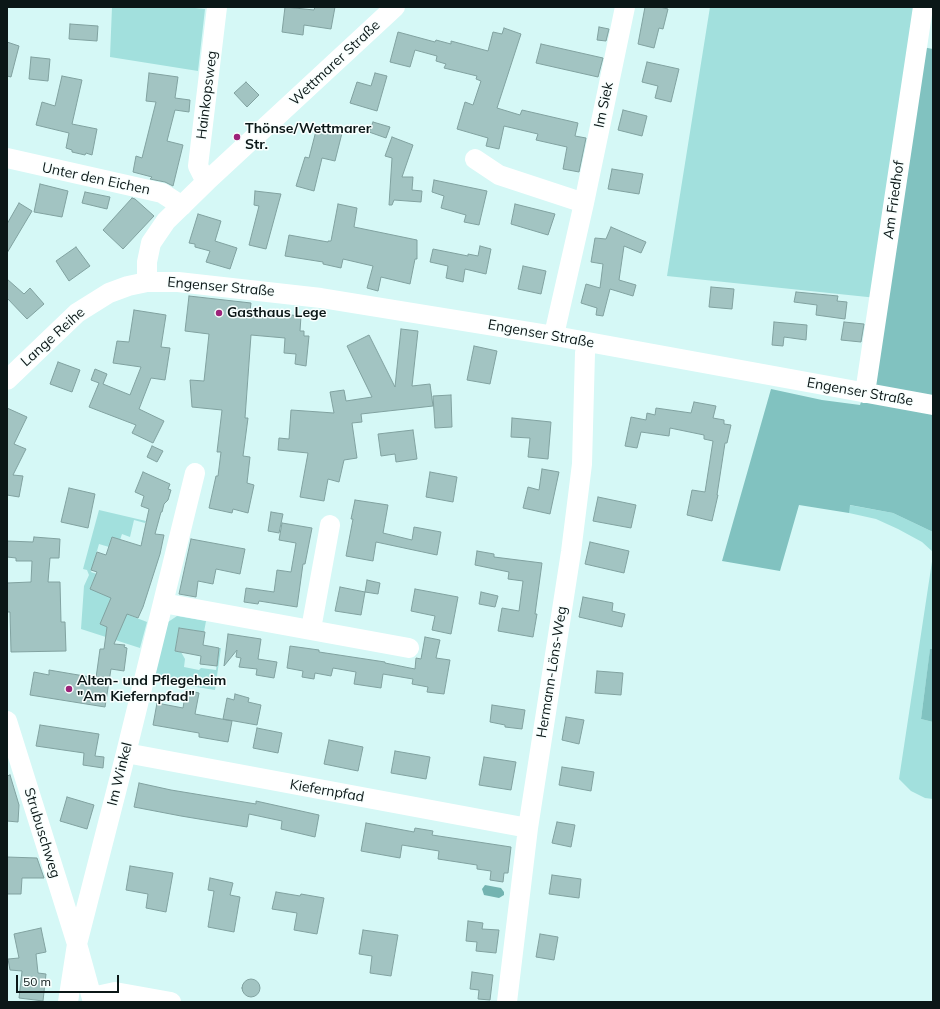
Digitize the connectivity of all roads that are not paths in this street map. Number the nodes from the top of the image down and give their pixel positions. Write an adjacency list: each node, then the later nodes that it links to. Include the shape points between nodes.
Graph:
1 (217, 7): 7 (street, Hainkopsweg, via 198,166)
2 (395, 7): 7 (street, Wettmarer Straße)
3 (625, 7): 8 (street, Im Siek)
4 (923, 7): 14 (street, Am Friedhof)
5 (7, 158): 9 (street, Unter den Eichen, via 162,193)
6 (475, 159): 8 (street, via 499,175)
7 (206, 182): 9 (street, Wettmarer Straße)
8 (584, 203): 11 (street, Im Siek)
9 (182, 206): 10 (street, Wettmarer Straße, via 166,221 151,243 147,262)
10 (147, 282): 11 (street, Engenser Straße, via 202,283 306,295); 13 (street, Lange Reihe, via 109,292 77,313)
11 (555, 336): 12 (street, Engenser Straße)
12 (587, 342): 14 (street, Engenser Straße); 23 (street, Hermann-Löns-Weg, via 582,464 571,552)
13 (7, 380)
14 (866, 393): 15 (street, Engenser Straße)
15 (933, 405)
16 (195, 473): 18 (street, Im Winkel)
17 (330, 525): 19 (street)
18 (163, 603): 19 (street); 22 (street, Im Winkel)
19 (312, 629): 20 (street)
20 (409, 648)
21 (7, 721): 24 (street, Strubuschweg)
22 (126, 753): 23 (street, Kiefernpfad); 25 (street, Im Winkel)
23 (528, 828): 30 (street, Hermann-Löns-Weg)
24 (60, 888): 25 (street, via 76,891); 26 (street, Strubuschweg)
25 (91, 888): 26 (street, Im Winkel)
26 (77, 944): 27 (street, Strubuschweg); 28 (street, Strubuschweg)
27 (69, 999)
28 (92, 999): 29 (street, via 115,992)
29 (171, 1002)
30 (506, 1002)

